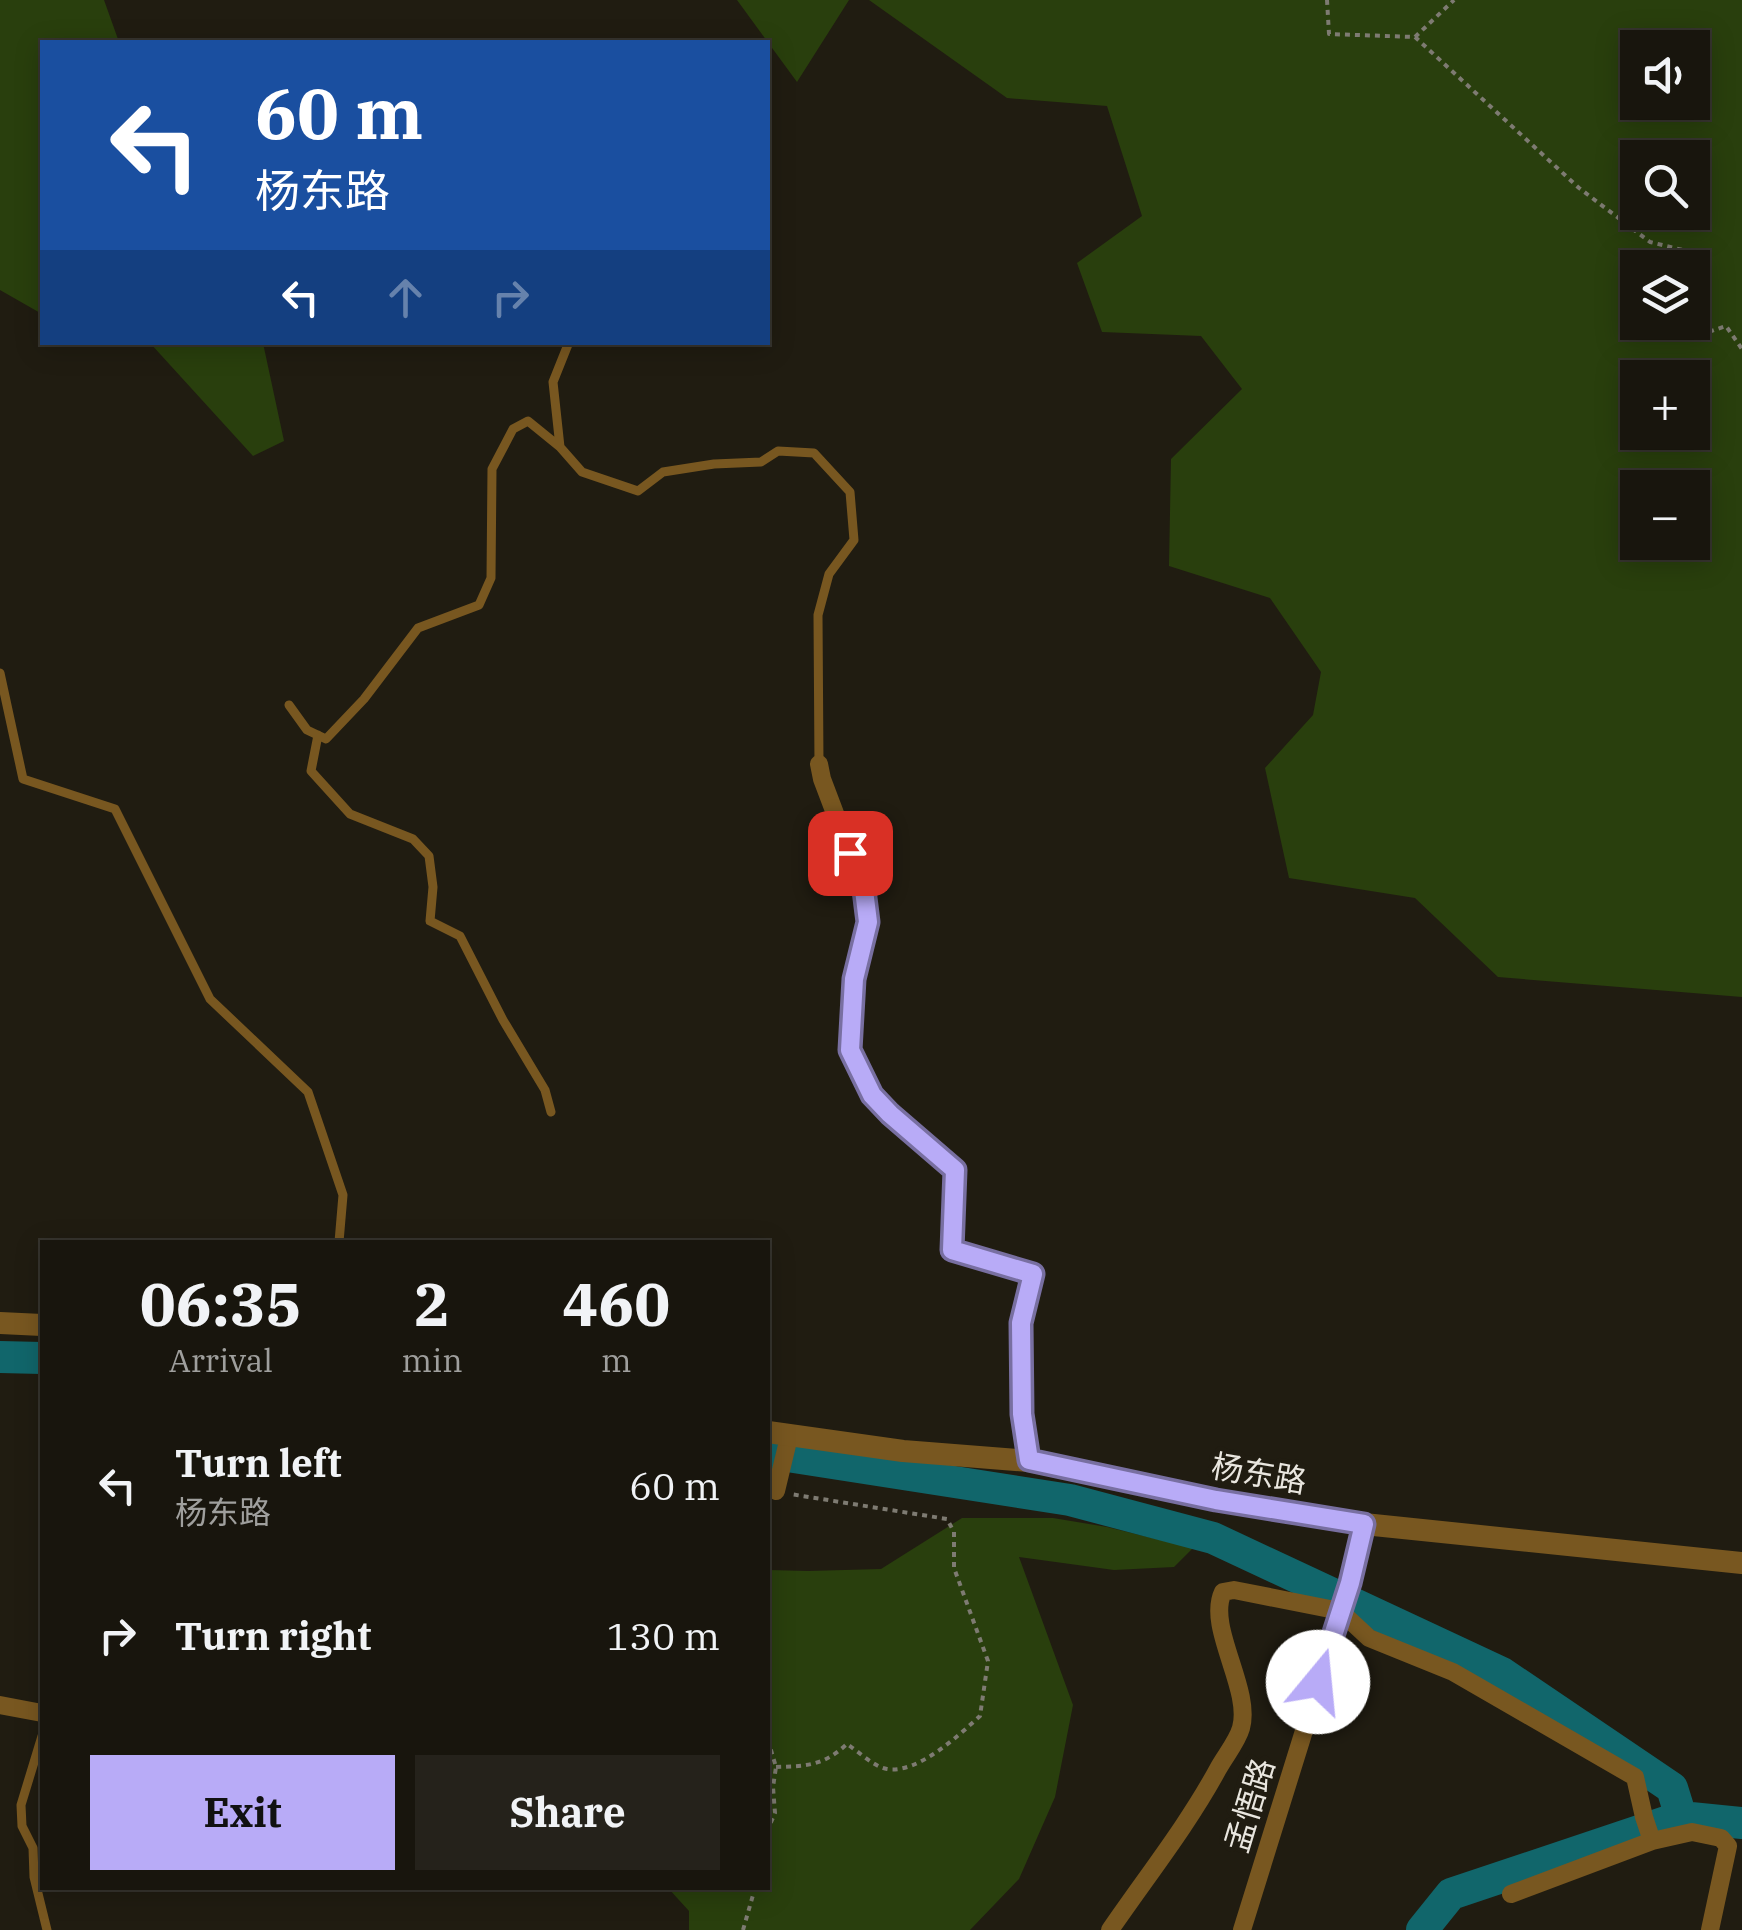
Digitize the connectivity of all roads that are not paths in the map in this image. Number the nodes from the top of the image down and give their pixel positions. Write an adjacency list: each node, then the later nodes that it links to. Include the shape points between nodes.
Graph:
1 (568, 345): 2 (lane, via 553,382)
2 (560, 447): 5 (lane, via 528,421 513,429 492,468 491,578 480,604 418,628 326,739); 6 (lane, via 582,472 638,491 663,472 760,462 778,451 814,452 850,492 854,540 829,574 818,614)
3 (0, 673): 8 (lane, via 23,778 115,810 210,999 308,1092 343,1195)
4 (289, 705): 5 (lane)
5 (318, 735): 7 (lane, via 311,771 350,814 414,839 430,856 430,921 460,936)
6 (819, 764): 12 (street, via 864,890 868,922 854,979 850,1050 872,1095 955,1170 952,1250 1033,1274 1021,1323)
7 (551, 1112)
8 (340, 1240)
9 (0, 1324): 10 (street)
10 (40, 1324)
11 (778, 1435): 12 (street, 杨东路); 13 (street)
12 (1029, 1460): 14 (street, 杨东路)
13 (776, 1492)
14 (1364, 1524): 15 (street, 杨东路); 16 (street, 孟悟路)
15 (1742, 1563)
16 (1340, 1610): 21 (street, via 1369,1638 1453,1672 1635,1777); 25 (street, via 1222,1592 1218,1602 1241,1727 1198,1806); 26 (street, 孟悟路)
17 (0, 1705): 18 (street)
18 (40, 1713)
19 (40, 1742): 24 (lane, via 21,1804)
20 (1722, 1838): 21 (street, via 1692,1832); 22 (street); 27 (street, via 1728,1846)
21 (1652, 1840): 23 (street)
22 (1742, 1842)
23 (1511, 1894)
24 (47, 1930)
25 (1110, 1930)
26 (1242, 1930)
27 (1710, 1930)

